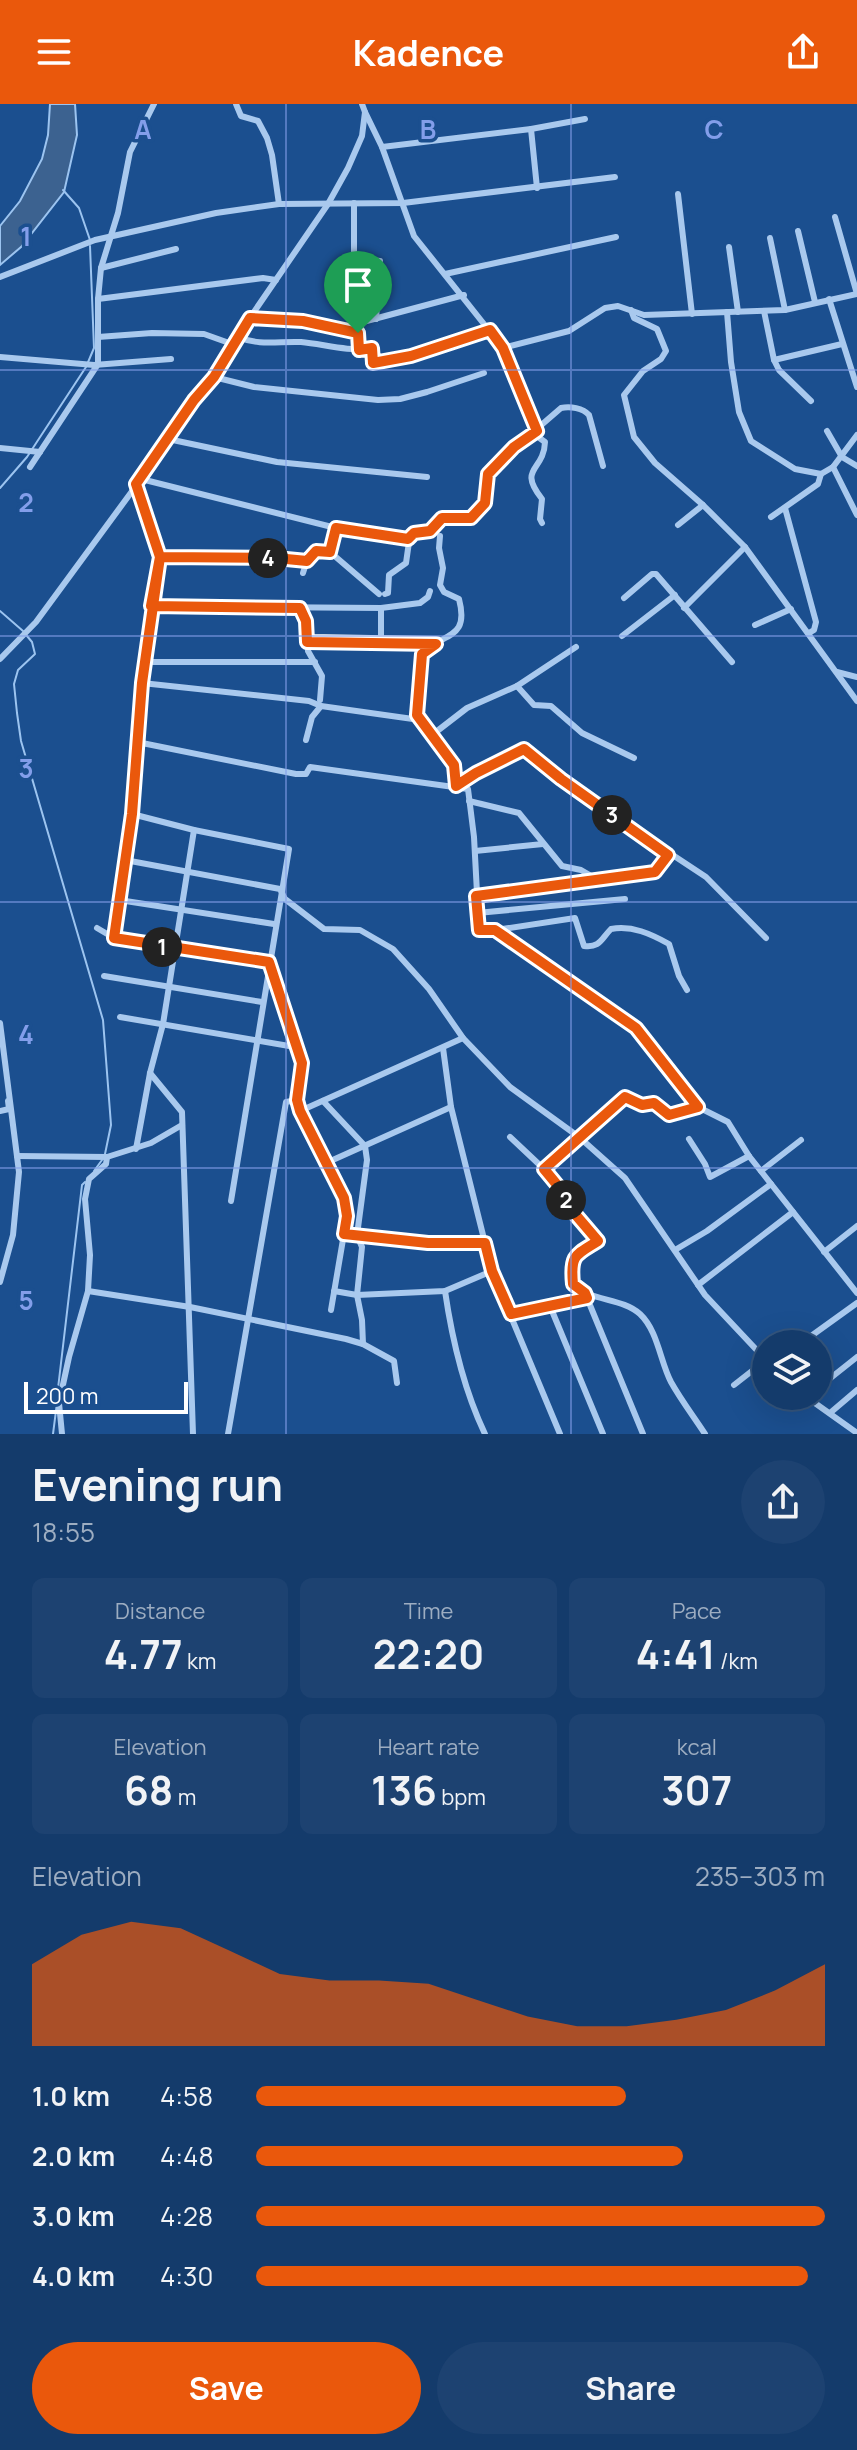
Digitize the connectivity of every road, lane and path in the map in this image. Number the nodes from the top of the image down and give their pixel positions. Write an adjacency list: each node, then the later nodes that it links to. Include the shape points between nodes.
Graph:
1 (154, 104): 18 (street, via 130,152)
2 (236, 104): 13 (street, via 241,116 258,121 267,138)
3 (362, 104): 4 (street)
4 (365, 112): 7 (street); 14 (street, via 362,136)
5 (585, 119): 6 (street)
6 (531, 129): 7 (street); 9 (street)
7 (382, 147): 12 (street)
8 (615, 177): 9 (street)
9 (537, 188): 12 (street)
10 (678, 194): 36 (street)
11 (354, 203): 12 (street); 14 (street); 38 (street, via 354,258 380,261)
12 (403, 203): 23 (street, via 414,236)
13 (279, 204): 14 (street); 18 (street)
14 (328, 204): 25 (street)
15 (835, 217): 26 (street)
16 (798, 231): 30 (street)
17 (616, 237): 23 (street)
18 (109, 238): 22 (street); 24 (street)
19 (770, 238): 32 (street)
20 (729, 247): 35 (street)
21 (176, 249): 22 (street)
22 (101, 268): 28 (street)
23 (445, 274): 27 (street)
24 (0, 277)
25 (276, 280): 28 (street); 37 (street)
26 (857, 294): 29 (street)
27 (464, 295): 38 (street); 39 (street)
28 (98, 299): 41 (street)
29 (829, 299): 30 (street); 44 (street)
30 (815, 302): 32 (street)
31 (631, 310): 36 (street, via 644,315); 45 (street, via 605,308 569,331); 69 (street, via 634,318 657,329 666,351 624,395 634,437)
32 (785, 310): 33 (street)
33 (764, 311): 35 (street); 49 (street)
34 (727, 312): 35 (street); 36 (street); 66 (street, via 739,412 751,441 795,469)
35 (738, 312)
36 (692, 314)
37 (250, 318): 40 (street, via 303,321); 42 (street)
38 (376, 319): 40 (street, via 359,323)
39 (490, 330): 45 (street); 46 (street, via 373,363 372,348)
40 (358, 333): 46 (street)
41 (98, 337): 43 (street, via 204,334); 50 (street)
42 (238, 337): 43 (street); 46 (street)
43 (232, 344): 52 (street)
44 (842, 344): 49 (street); 53 (street)
45 (503, 348): 56 (street)
46 (359, 350)
47 (0, 357): 50 (street)
48 (171, 359): 50 (street)
49 (774, 360): 54 (street)
50 (92, 364): 60 (street)
51 (484, 373): 52 (street, via 413,396 378,400 254,387)
52 (214, 377): 58 (street)
53 (857, 387)
54 (811, 401)
55 (827, 431): 61 (street)
56 (535, 433): 62 (street, via 561,408 587,412); 73 (street, via 545,442 531,477 542,499); 77 (street, via 488,474 485,503 471,518 442,518 430,531)
57 (857, 435): 61 (street)
58 (168, 439): 67 (street, via 277,462); 68 (street)
59 (0, 448): 60 (street)
60 (37, 452): 64 (street)
61 (842, 457): 63 (street); 65 (street)
62 (603, 466)
63 (857, 466)
64 (30, 467)
65 (833, 467): 66 (street); 71 (street)
66 (821, 474): 70 (street, via 818,484)
67 (427, 477)
68 (138, 481): 75 (street); 80 (street); 98 (street, via 36,622)
69 (703, 505): 74 (street); 78 (street)
70 (785, 508): 72 (street); 92 (street, via 816,622)
71 (857, 515)
72 (771, 517)
73 (542, 523)
74 (678, 525)
75 (336, 528): 77 (street); 79 (street)
76 (440, 536): 96 (street, via 440,585 459,599 461,610 457,632)
77 (408, 539): 79 (street, via 406,563 389,575 388,593 382,594)
78 (745, 547): 89 (street); 90 (street)
79 (330, 552): 81 (street, via 316,551)
80 (160, 557): 81 (street); 86 (street)
81 (307, 561): 82 (street)
82 (303, 573)
83 (430, 591): 88 (street, via 420,603)
84 (675, 595): 85 (street, via 654,573); 89 (street); 93 (street)
85 (624, 598)
86 (151, 606): 87 (street); 99 (street)
87 (300, 608): 88 (street); 94 (street)
88 (381, 608): 95 (street)
89 (684, 608): 101 (street)
90 (791, 609): 91 (street); 92 (street)
91 (755, 625)
92 (809, 633): 102 (street)
93 (622, 636)
94 (307, 642): 95 (street); 100 (street)
95 (381, 642): 96 (street)
96 (436, 644): 108 (street, via 420,660)
97 (576, 647): 105 (street)
98 (0, 659)
99 (145, 662): 100 (street); 104 (street)
100 (315, 662): 107 (street, via 323,680)
101 (732, 662)
102 (836, 672): 103 (street); 106 (street)
103 (857, 677)
104 (142, 683): 107 (street); 111 (street)
105 (517, 686): 109 (street, via 467,708); 112 (street, via 534,705 551,706 582,733)
106 (857, 701)
107 (320, 703): 108 (street); 110 (street)
108 (420, 720): 109 (street)
109 (432, 735): 113 (street, via 454,765)
110 (306, 740)
111 (137, 742): 113 (street, via 296,774 306,774 310,767); 115 (street)
112 (634, 758)
113 (456, 786): 114 (street, via 468,789); 119 (street, via 524,749)
114 (469, 801): 117 (street, via 519,813); 118 (street)
115 (132, 814): 116 (street); 120 (street)
116 (194, 830): 121 (street); 123 (street, via 289,849)
117 (543, 844): 118 (street); 122 (street, via 562,866 581,870)
118 (475, 851): 124 (street)
119 (668, 855): 122 (street, via 655,872); 133 (street, via 706,877)
120 (125, 860): 121 (street); 126 (street)
121 (188, 871): 123 (street); 127 (street)
122 (596, 881): 124 (street)
123 (280, 889): 129 (street); 144 (street, via 285,899 324,929 360,930 393,949)
124 (476, 896): 128 (street)
125 (625, 899): 128 (street)
126 (119, 900): 127 (street); 132 (street)
127 (182, 910): 129 (street); 134 (street)
128 (477, 913): 131 (street, via 479,930)
129 (274, 924): 135 (street)
130 (97, 928): 132 (street)
131 (495, 930): 139 (street, via 575,918 584,946 594,947 611,929 650,934 669,944); 153 (street, via 636,1028)
132 (114, 938): 134 (street)
133 (766, 938)
134 (176, 950): 135 (street); 138 (street)
135 (269, 962): 136 (street)
136 (270, 971): 140 (street); 146 (street)
137 (104, 976): 138 (street)
138 (169, 987): 140 (street); 143 (street)
139 (687, 990)
140 (262, 1002): 145 (street)
141 (120, 1017): 143 (street)
142 (0, 1023): 149 (street)
143 (163, 1024): 145 (street); 148 (street)
144 (463, 1038): 147 (street); 158 (street, via 510,1087)
145 (256, 1041): 146 (street); 170 (street)
146 (295, 1047): 150 (street, via 302,1063)
147 (443, 1048): 151 (street); 152 (street)
148 (150, 1073): 156 (street, via 182,1112); 162 (street)
149 (6, 1090): 154 (street, via 9,1109); 163 (street)
150 (297, 1100): 155 (street); 192 (street, via 286,1102)
151 (323, 1101): 155 (street); 161 (street)
152 (451, 1107): 161 (street); 175 (street)
153 (698, 1107): 158 (street, via 669,1115 654,1103 642,1105 625,1097); 164 (street, via 728,1122)
154 (0, 1111)
155 (300, 1111): 166 (street)
156 (182, 1125): 162 (street); 189 (street)
157 (510, 1137): 167 (street)
158 (579, 1137): 167 (street); 176 (street, via 625,1178)
159 (689, 1139): 164 (street, via 710,1177)
160 (801, 1140): 168 (street)
161 (365, 1146): 166 (street); 174 (street)
162 (136, 1149): 165 (street)
163 (17, 1156): 165 (street); 179 (street, via 13,1235)
164 (749, 1156): 168 (street)
165 (107, 1157): 181 (street, via 89,1179 85,1199)
166 (326, 1163): 173 (street, via 344,1198)
167 (544, 1169): 186 (street, via 598,1241 574,1258 573,1284)
168 (761, 1171): 169 (street)
169 (771, 1184): 171 (street); 176 (street)
170 (231, 1201)
171 (793, 1212): 177 (street); 180 (street)
172 (857, 1226): 177 (street)
173 (344, 1234): 174 (street); 182 (street)
174 (357, 1235): 175 (street); 185 (street, via 362,1247)
175 (485, 1243): 178 (street)
176 (675, 1250): 180 (street)
177 (824, 1252): 184 (street)
178 (492, 1271): 183 (street); 191 (street)
179 (0, 1282)
180 (698, 1285): 198 (street, via 766,1360)
181 (88, 1291): 189 (street); 203 (street, via 59,1403)
182 (334, 1291): 185 (street); 190 (street)
183 (445, 1291): 185 (street); 206 (street, via 451,1330)
184 (857, 1293)
185 (357, 1295): 194 (street)
186 (589, 1295): 188 (street); 209 (street); 210 (street, via 628,1306 644,1319 672,1384)
187 (857, 1303): 193 (street)
188 (550, 1306): 191 (street); 208 (street)
189 (190, 1307): 192 (street); 204 (street)
190 (331, 1310)
191 (511, 1314): 207 (street)
192 (248, 1319): 194 (street); 205 (street)
193 (819, 1330)
194 (363, 1344): 197 (street, via 394,1361)
195 (857, 1357): 196 (street)
196 (832, 1377)
197 (397, 1383)
198 (734, 1385)
199 (857, 1390): 201 (street)
200 (826, 1410): 201 (street)
201 (830, 1413): 202 (street)
202 (854, 1431)
203 (62, 1434)
204 (193, 1434)
205 (228, 1434)
206 (485, 1434)
207 (560, 1434)
208 (603, 1434)
209 (642, 1434)
210 (705, 1434)

